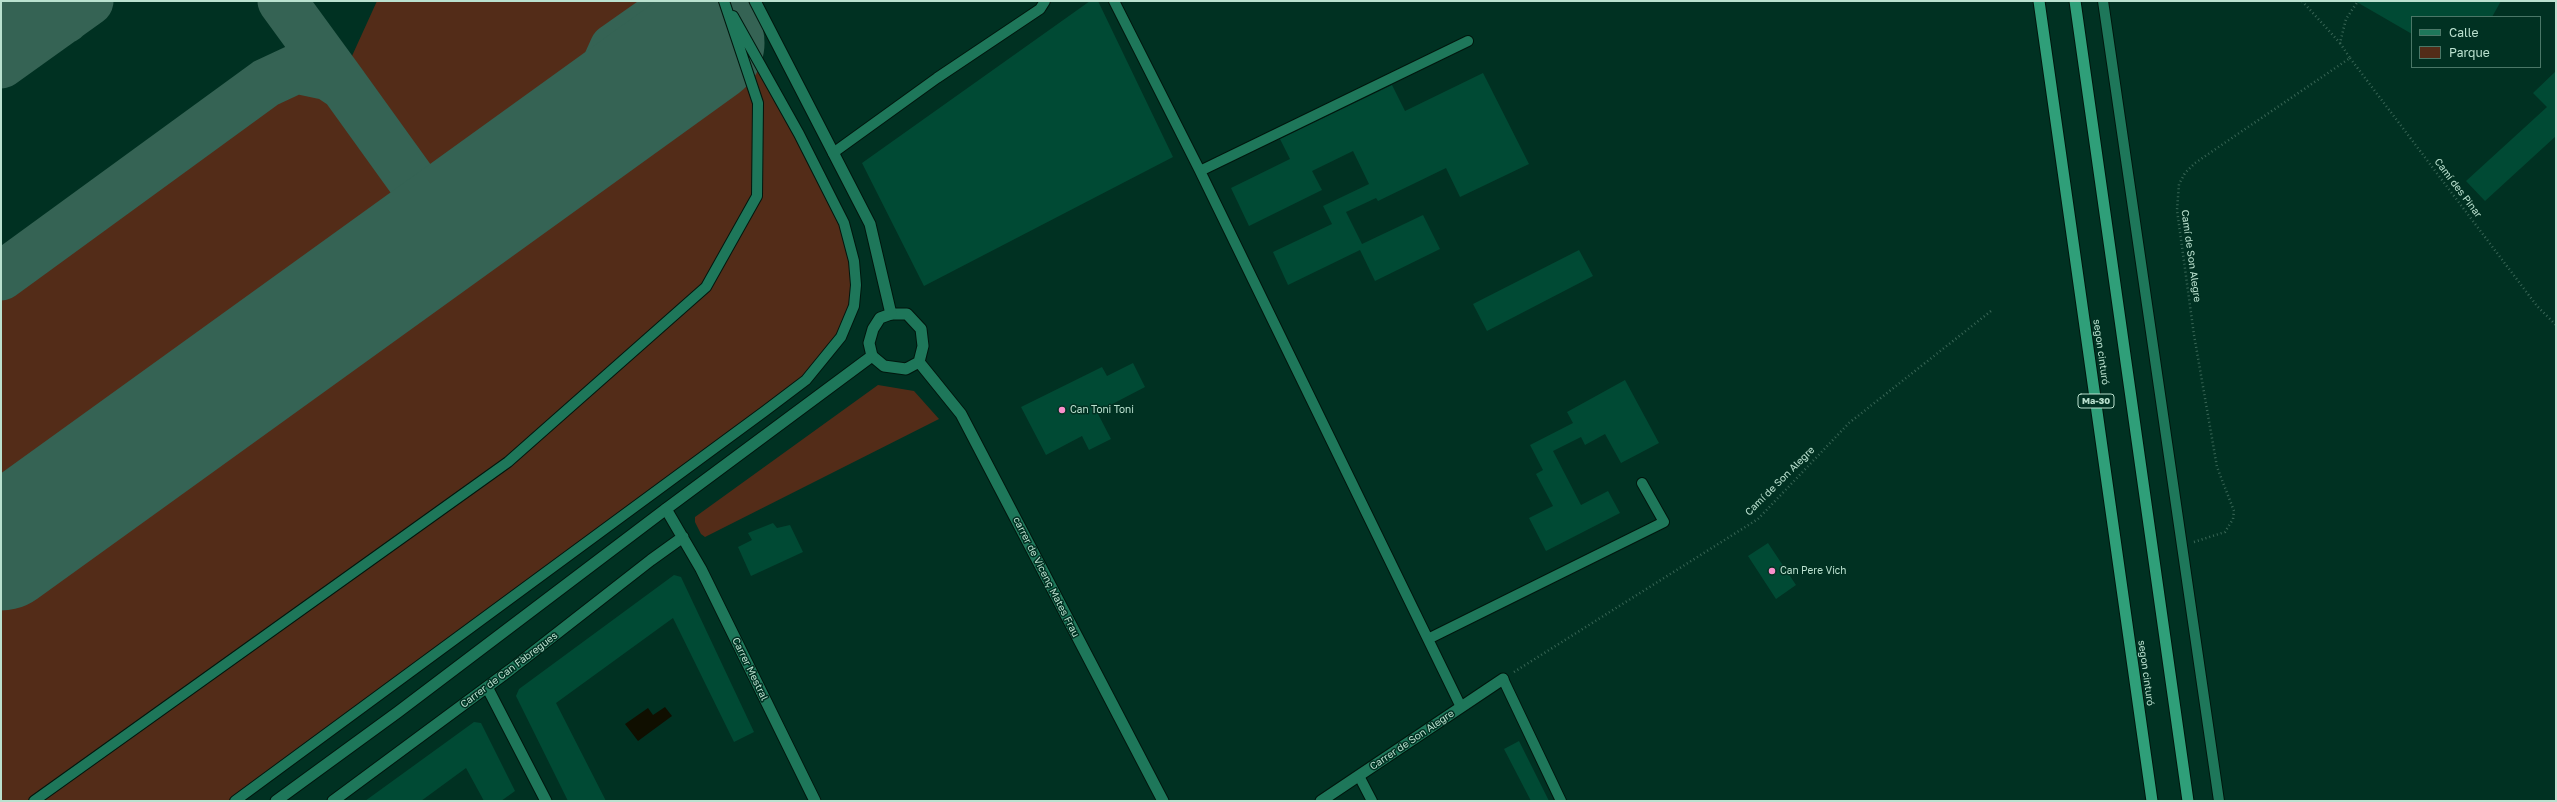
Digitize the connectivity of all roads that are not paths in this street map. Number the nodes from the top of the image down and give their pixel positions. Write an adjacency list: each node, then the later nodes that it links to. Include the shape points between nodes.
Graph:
1 (724, 1): 22 (lane, via 758,104 758,196 706,286 508,462); 23 (lane, via 795,127 844,223 854,261 856,285 854,306 841,337 806,380)
2 (755, 1): 9 (street)
3 (1045, 1): 9 (lane, via 1040,8 936,78)
4 (1114, 1): 10 (lane)
5 (2039, 1): 32 (highway, segon cinturó / Ma-30)
6 (2075, 1): 33 (highway)
7 (2103, 1): 34 (lane)
8 (1468, 41): 10 (lane)
9 (833, 153): 11 (street, via 870,224)
10 (1200, 171): 17 (lane)
11 (892, 314): 12 (street, via 880,318 873,329 869,342); 13 (street, via 907,314 920,329 923,346)
12 (872, 356): 13 (street, via 884,366 906,369); 15 (street)
13 (919, 362): 28 (street, carrer de Vicenç Mates Frau, via 961,414)
14 (1642, 483): 17 (lane, via 1664,522)
15 (666, 509): 16 (street, Carrer Mestral); 24 (street)
16 (683, 537): 19 (street, Carrer de Can Fàbregues); 27 (street, Carrer Mestral)
17 (1428, 639): 20 (lane)
18 (1503, 678): 20 (street, Carrer de Son Alegre); 31 (lane)
19 (487, 687): 25 (street, Carrer de Can Fàbregues); 26 (street)
20 (1461, 707): 21 (street, Carrer de Son Alegre)
21 (1359, 776): 29 (street, Carrer de Son Alegre); 30 (lane)
22 (34, 801)
23 (235, 801)
24 (276, 801)
25 (333, 801)
26 (546, 801)
27 (815, 801)
28 (1162, 801)
29 (1321, 801)
30 (1372, 801)
31 (1561, 801)
32 (2152, 801)
33 (2188, 801)
34 (2219, 801)

